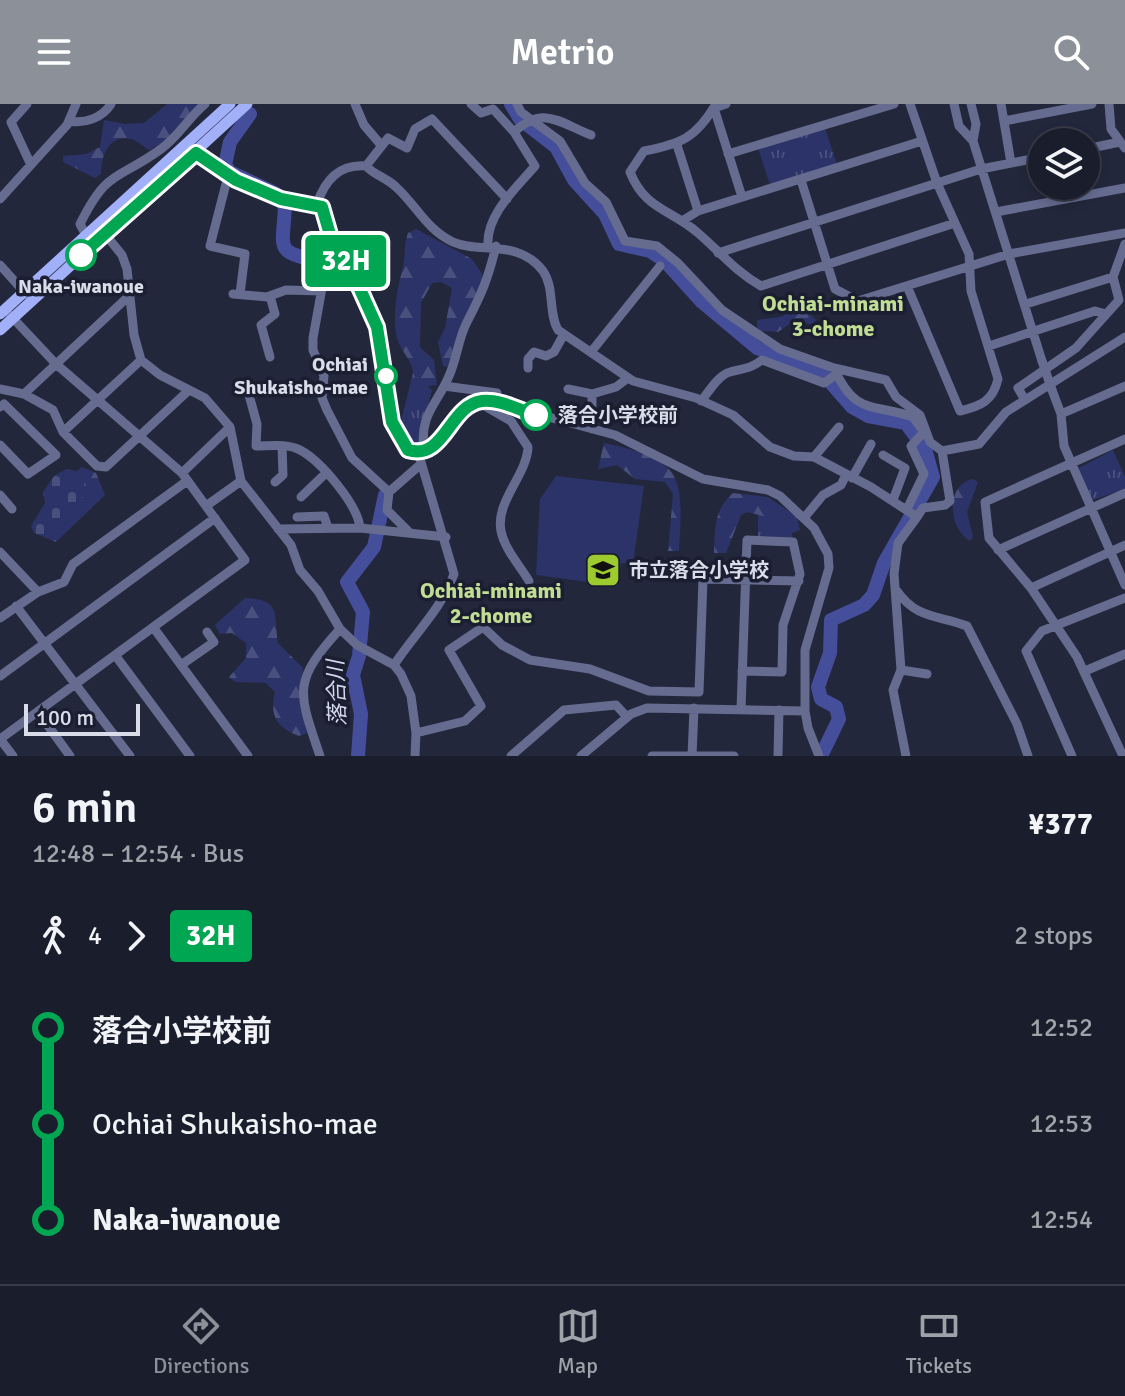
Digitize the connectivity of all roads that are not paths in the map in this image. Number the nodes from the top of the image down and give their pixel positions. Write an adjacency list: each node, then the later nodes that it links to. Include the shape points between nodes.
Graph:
1 (27, 104): 34 (street, via 11,122)
2 (76, 104): 19 (street)
3 (111, 104): 19 (street, via 105,113 81,123)
4 (205, 104): 52 (street, via 159,151 95,192 80,224)
5 (230, 104): 25 (main road)
6 (247, 104): 30 (main road)
7 (355, 104): 26 (street)
8 (471, 104): 21 (street, via 481,113 493,109)
9 (517, 104): 21 (street)
10 (726, 104): 18 (street)
11 (894, 104): 31 (street)
12 (910, 104): 23 (street)
13 (954, 104): 24 (street, via 959,126)
14 (971, 104): 24 (street)
15 (1001, 104): 20 (street)
16 (1092, 104): 20 (street)
17 (1109, 104): 28 (street, via 1111,129)
18 (715, 106): 27 (street, via 695,133); 31 (street)
19 (69, 121): 34 (street)
20 (1004, 121): 33 (street)
21 (523, 123): 22 (street, via 540,116); 43 (street, via 535,166); 81 (street, via 568,152 585,183 606,202 625,241 657,246 754,335)
22 (591, 135)
23 (922, 141): 38 (street); 39 (street)
24 (973, 141): 36 (street)
25 (187, 143): 30 (street); 52 (main road)
26 (381, 145): 35 (street); 43 (street, via 388,138 407,148 415,129 432,119)
27 (677, 145): 45 (street); 47 (street, via 644,151 630,172 637,190 655,208)
28 (1122, 145): 29 (street)
29 (1100, 147)
30 (196, 153): 37 (street); 51 (main road)
31 (728, 154): 41 (street)
32 (1028, 160): 33 (street)
33 (1011, 163): 36 (street)
34 (31, 165): 42 (street)
35 (366, 166): 44 (street, via 346,167 326,181); 55 (street, via 451,241 466,247)
36 (981, 169): 39 (street); 46 (street)
37 (228, 176): 44 (street, via 281,199); 67 (street, via 210,246 245,254 237,294)
38 (801, 180): 41 (street); 48 (street)
39 (937, 183): 48 (street); 49 (street)
40 (1125, 188): 46 (street)
41 (742, 197): 45 (street)
42 (0, 199)
43 (507, 199): 55 (street, via 491,226)
44 (317, 204): 53 (street)
45 (698, 211): 47 (street)
46 (996, 212): 57 (street)
47 (682, 221): 56 (street)
48 (815, 222): 56 (street); 58 (street)
49 (955, 223): 58 (street); 60 (street)
50 (1125, 233): 57 (street)
51 (105, 234): 65 (street, via 122,255); 66 (main road)
52 (87, 237): 66 (main road)
53 (331, 238): 64 (street); 109 (street, via 377,327 397,435 408,450)
54 (1125, 244): 62 (street)
55 (492, 246): 73 (street, via 519,254 545,274 554,322); 83 (street, via 486,287 466,323)
56 (718, 253): 58 (street, via 740,275 761,286)
57 (1009, 254): 60 (street); 68 (street)
58 (828, 264): 63 (street, via 835,289 858,301)
59 (0, 265): 66 (street)
60 (969, 265): 63 (street); 75 (street, via 971,291)
61 (660, 266): 76 (street)
62 (1113, 277): 68 (street); 70 (street, via 1119,300)
63 (907, 286): 75 (street, via 960,411 982,405 995,392 998,379)
64 (321, 291): 67 (street, via 286,290); 119 (street, via 313,350 324,376 322,398 352,458)
65 (130, 295): 78 (street); 79 (street)
66 (28, 296): 69 (main road)
67 (270, 296): 77 (street, via 275,314 261,325)
68 (1026, 304): 72 (street)
69 (6, 314): 71 (main road); 79 (street)
70 (1106, 314): 72 (street, via 1095,311); 94 (street, via 1076,348 1018,388)
71 (0, 330)
72 (1034, 331): 75 (street); 97 (street, bridge)
73 (564, 334): 76 (street); 80 (street, via 554,352 534,352)
74 (1124, 341): 94 (street)
75 (989, 346)
76 (591, 352): 82 (street)
77 (270, 357)
78 (141, 360): 87 (street); 92 (street)
79 (56, 364): 89 (street); 92 (street)
80 (528, 368)
81 (833, 375): 95 (street, via 762,360 720,378); 103 (street, via 860,404 913,417); 103 (street, via 886,380 896,397 920,415)
82 (628, 378): 90 (street); 95 (street)
83 (444, 386): 93 (street); 109 (street, via 426,420)
84 (1125, 386): 97 (street)
85 (0, 389): 89 (street)
86 (568, 389): 90 (street)
87 (188, 391): 98 (street, via 205,398); 102 (street)
88 (497, 393): 93 (street)
89 (24, 394): 101 (street, via 53,410)
90 (592, 394): 100 (street)
91 (249, 395): 107 (street, via 256,446)
92 (97, 399): 101 (street); 102 (street)
93 (475, 399): 100 (street); 109 (street, via 434,446); 141 (street, via 511,421 528,447 500,519 503,538)
94 (1025, 400): 108 (street, via 1006,412 979,444)
95 (701, 401): 111 (street, via 733,415 770,447)
96 (0, 407): 106 (street, via 4,404 56,455 28,474)
97 (1061, 414): 113 (street)
98 (230, 427): 116 (street); 117 (street)
99 (839, 427): 111 (street)
100 (592, 429): 130 (street, via 636,443 703,479 768,490)
101 (63, 432): 102 (street, via 97,466 106,467)
102 (138, 436): 116 (street)
103 (918, 436): 108 (street); 127 (street, via 911,446 924,474)
104 (1125, 439): 113 (street)
105 (871, 444): 115 (street)
106 (0, 445)
107 (282, 446): 114 (street, via 299,450); 118 (street, via 283,475)
108 (942, 451): 127 (street, via 950,501)
109 (421, 452): 112 (street)
110 (883, 455): 123 (street, via 905,468)
111 (814, 457): 115 (street)
112 (421, 464): 119 (street); 135 (street)
113 (1071, 464): 125 (street); 137 (street, via 985,502 989,538)
114 (325, 474): 122 (street); 132 (street, via 353,505)
115 (849, 476): 123 (street); 130 (street)
116 (184, 477): 124 (street); 146 (street, via 73,564 64,582)
117 (241, 481): 124 (street); 133 (street)
118 (275, 482)
119 (389, 492): 134 (street, via 387,510)
120 (1125, 493): 125 (street)
121 (0, 495): 126 (street)
122 (301, 497)
123 (893, 500): 127 (street)
124 (206, 506): 129 (street)
125 (1091, 508): 137 (street); 139 (street)
126 (12, 509)
127 (912, 513): 145 (street, via 895,551)
128 (297, 517): 131 (street, via 324,516)
129 (215, 518): 150 (street, via 245,560); 154 (street)
130 (804, 518): 168 (street, via 823,541 829,568 807,640)
131 (328, 528): 132 (street); 133 (street)
132 (360, 528): 134 (street)
133 (278, 529): 152 (street)
134 (409, 532): 135 (street)
135 (446, 537): 158 (street, via 454,574 450,586 429,623)
136 (1125, 545): 139 (street)
137 (998, 550): 144 (street)
138 (0, 552): 146 (street)
139 (1110, 552): 143 (street); 144 (street)
140 (745, 580): 142 (street); 142 (street, via 747,540 793,542); 160 (street); 171 (street, via 703,579 699,692 649,691 590,669 530,660 483,627 449,650 481,706 465,721)
141 (529, 581)
142 (799, 581): 160 (street, via 783,625 782,672)
143 (1125, 585)
144 (1031, 588): 151 (street)
145 (897, 591): 159 (street); 188 (street, via 926,615 967,626)
146 (38, 592): 148 (street)
147 (1125, 598): 151 (street)
148 (16, 606): 149 (street); 154 (street)
149 (0, 618)
150 (153, 627): 155 (street); 157 (street)
151 (1056, 627): 161 (street); 189 (street, via 1042,631 1026,651)
152 (340, 629): 158 (street); 179 (street, via 304,677 305,711)
153 (207, 632): 157 (street, via 214,642)
154 (46, 642): 163 (street); 164 (street)
155 (115, 655): 164 (street); 177 (street)
156 (1125, 655): 161 (street)
157 (181, 665): 178 (street)
158 (394, 665): 171 (street, via 411,696)
159 (901, 670): 162 (street); 187 (street, via 893,690)
160 (742, 671): 166 (street)
161 (1085, 671): 190 (street)
162 (927, 674)
163 (0, 676)
164 (76, 683): 169 (street); 176 (street)
165 (694, 708): 166 (street); 170 (street, via 647,708); 184 (street)
166 (741, 709): 167 (street)
167 (779, 710): 168 (street); 186 (street)
168 (805, 711): 173 (street)
169 (38, 712): 172 (street); 175 (street)
170 (627, 717): 181 (street, via 616,705 564,710); 182 (street)
171 (416, 733): 180 (street)
172 (0, 739): 174 (street)
173 (818, 755)
174 (13, 756)
175 (70, 756)
176 (130, 756)
177 (190, 756)
178 (248, 756)
179 (320, 756)
180 (415, 756)
181 (511, 756)
182 (581, 756)
183 (652, 756): 184 (street)
184 (692, 756): 185 (street)
185 (734, 756)
186 (778, 756)
187 (906, 756)
188 (1028, 756)
189 (1072, 756)
190 (1123, 756)

